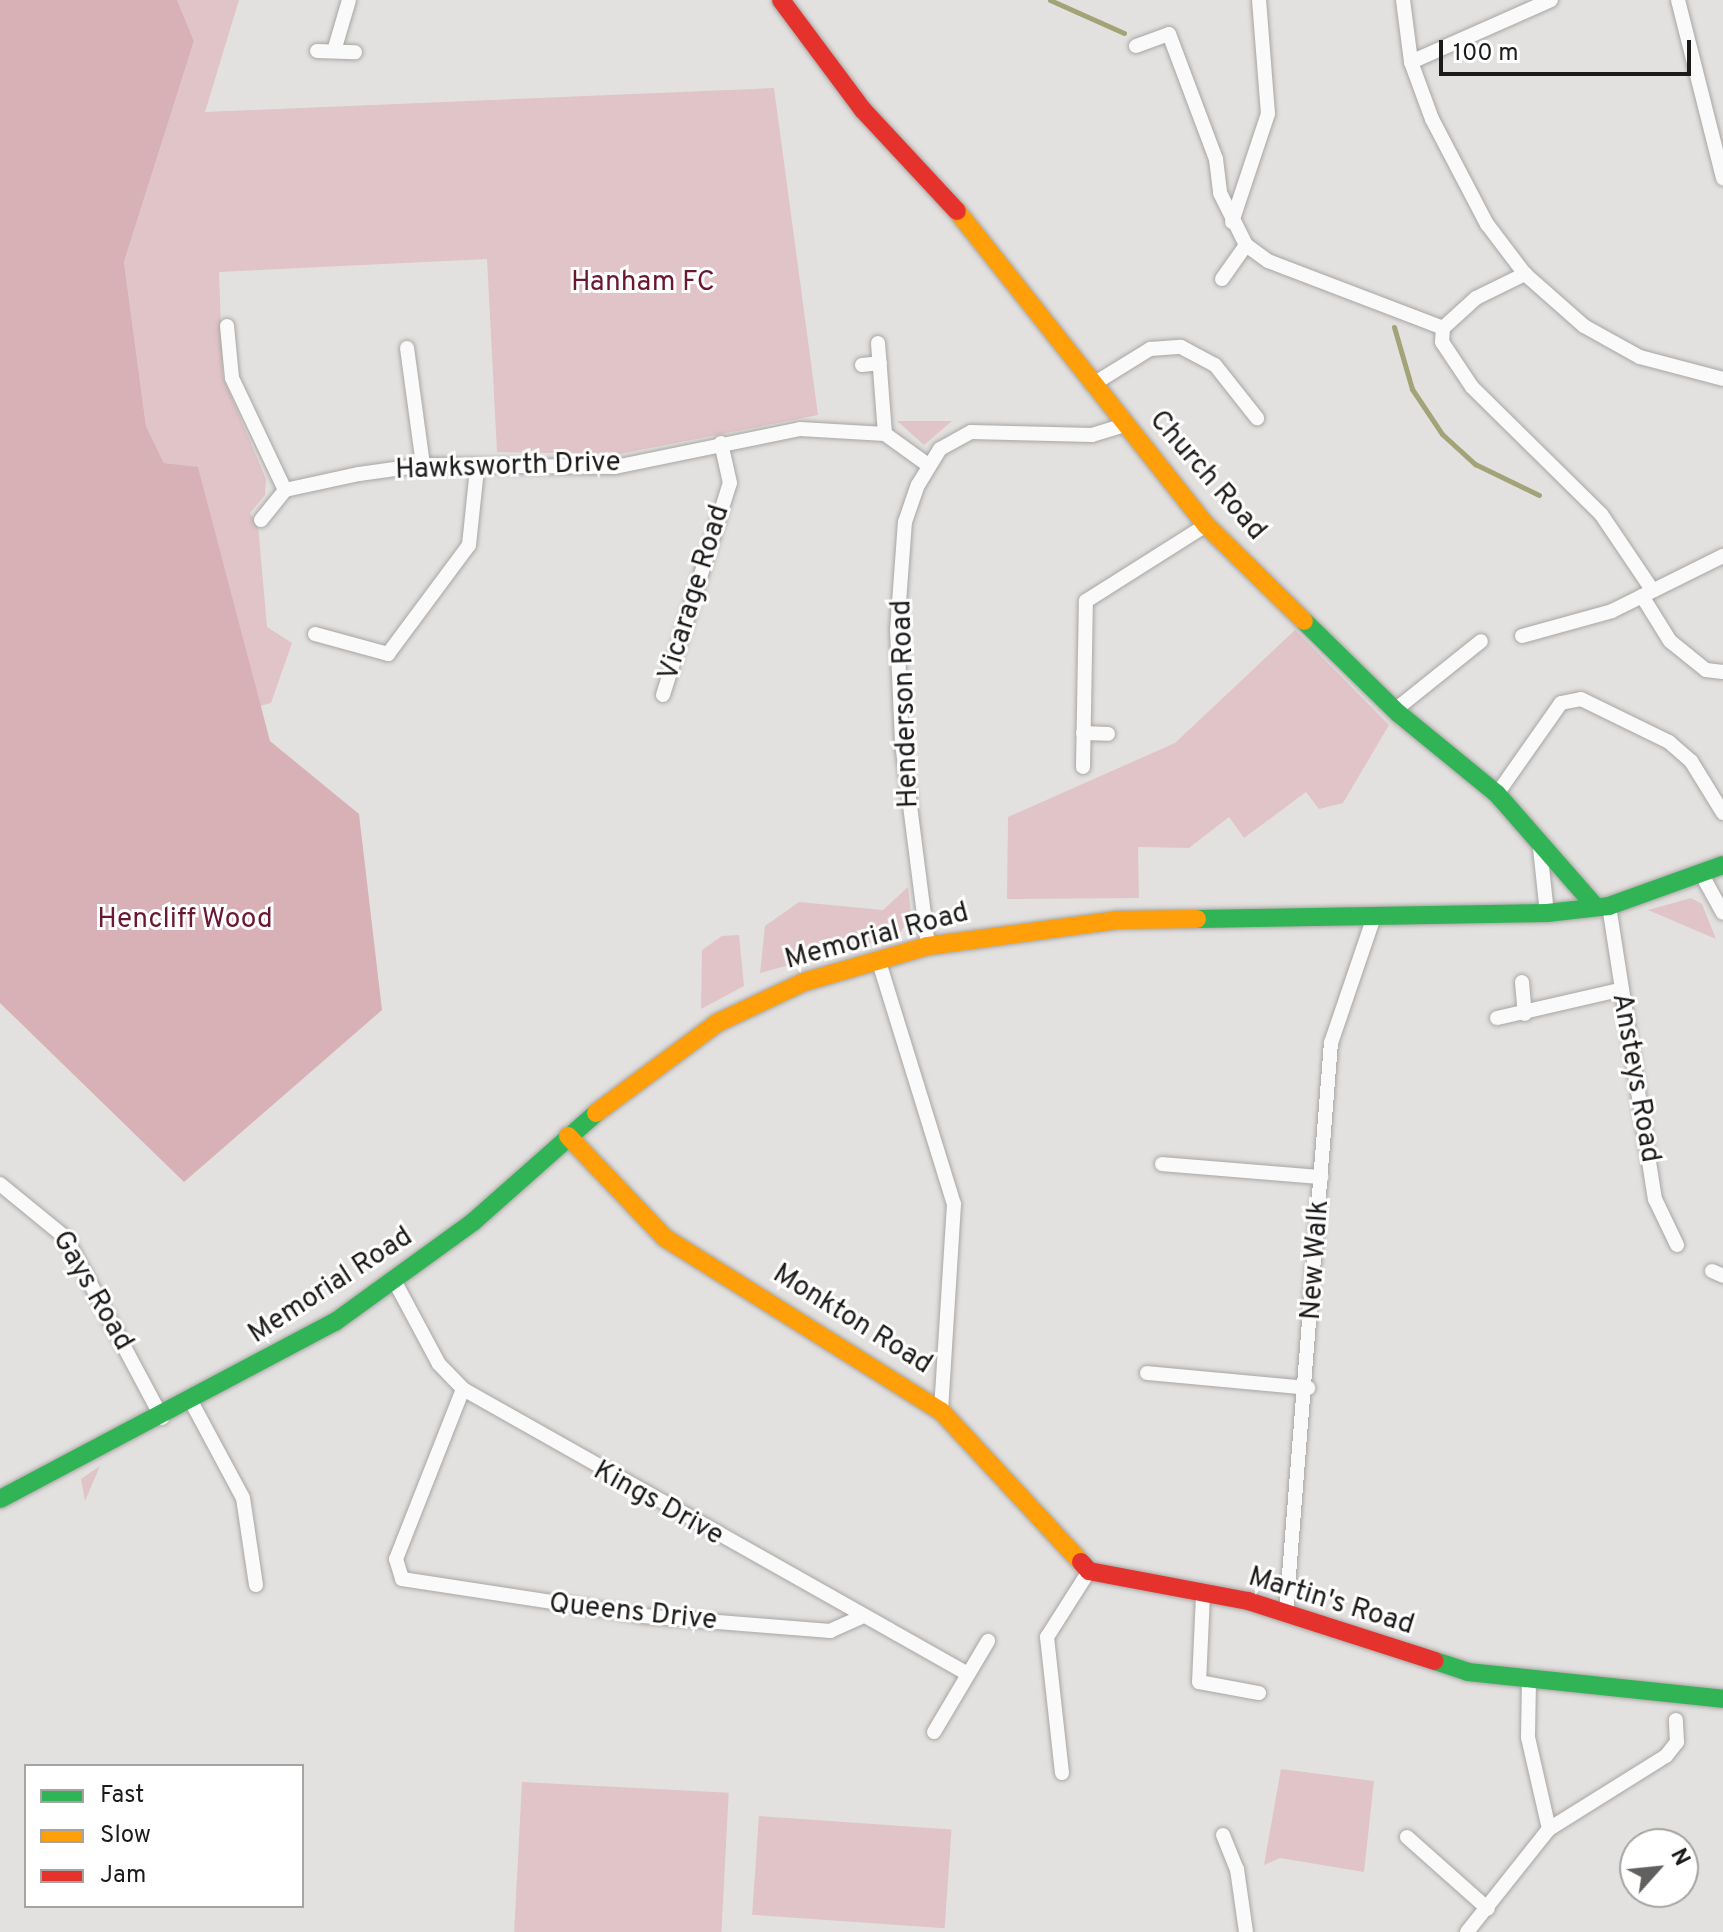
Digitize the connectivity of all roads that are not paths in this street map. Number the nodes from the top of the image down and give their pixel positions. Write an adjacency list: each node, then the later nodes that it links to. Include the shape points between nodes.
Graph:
1 (349, 0): 9 (street)
2 (781, 0): 24 (street, Church Road, via 863,110 986,243)
3 (1259, 0): 13 (street, via 1268,114)
4 (1403, 0): 11 (street)
5 (1551, 0): 11 (street)
6 (1678, 0): 12 (street)
7 (1136, 46): 13 (street, via 1169,34)
8 (317, 51): 9 (street)
9 (334, 51): 10 (street)
10 (355, 52)
11 (1411, 62): 15 (street, via 1432,119 1487,224)
12 (1723, 178)
13 (1232, 222): 14 (street)
14 (1246, 245): 16 (street); 18 (street, via 1268,261)
15 (1525, 274): 18 (street, via 1476,298); 23 (street, via 1584,326 1640,357)
16 (1222, 279)
17 (227, 326): 32 (street, via 232,378)
18 (1443, 328): 36 (street, via 1442,342 1472,387 1601,514)
19 (878, 343): 21 (street)
20 (407, 348): 29 (street)
21 (880, 363): 22 (street); 27 (street)
22 (862, 365)
23 (1723, 379)
24 (1095, 383): 25 (street, via 1150,349 1181,347 1215,365); 26 (street, Church Road)
25 (1257, 418)
26 (1125, 425): 30 (street, via 1092,435 971,432); 34 (street, Church Road)
27 (885, 434): 28 (street, via 800,429); 30 (street)
28 (721, 443): 31 (street, Hawksworth Drive, via 615,467); 41 (street, Vicarage Road, via 730,483)
29 (423, 465): 31 (street, Hawksworth Drive); 32 (street, Hawksworth Drive)
30 (928, 465): 55 (street, Henderson Road, via 905,522 897,630 902,743)
31 (477, 469): 37 (street, via 469,545 388,654)
32 (285, 490): 33 (street)
33 (261, 520)
34 (1206, 525): 42 (street, Church Road); 43 (street, via 1086,601)
35 (1723, 556): 36 (street)
36 (1646, 592): 38 (street); 40 (street, via 1670,641 1706,670)
37 (315, 634)
38 (1522, 636)
39 (1481, 641): 42 (street)
40 (1723, 672)
41 (663, 695)
42 (1395, 710): 46 (street, Church Road)
43 (1083, 733): 44 (street); 45 (street)
44 (1108, 734)
45 (1083, 767)
46 (1497, 794): 47 (street, via 1561,703 1581,699 1669,742); 48 (street, Church Road)
47 (1721, 803)
48 (1540, 848): 51 (street, Church Road); 52 (street)
49 (1723, 865): 50 (street, Memorial Road)
50 (1702, 875): 51 (street, Memorial Road); 53 (street)
51 (1602, 906): 52 (street, Memorial Road); 58 (street, Ansteys Road)
52 (1547, 913): 54 (street, Memorial Road)
53 (1723, 913)
54 (1375, 914): 55 (street, Memorial Road, via 1117,920); 63 (street, New Walk, via 1333,1031)
55 (928, 946): 56 (street, Memorial Road)
56 (879, 962): 61 (street, Memorial Road, via 804,982 717,1023 640,1074); 71 (street, via 954,1204)
57 (1522, 982): 59 (street)
58 (1619, 990): 59 (street); 65 (street, Ansteys Road, via 1658,1212)
59 (1525, 1014): 60 (street)
60 (1497, 1018)
61 (568, 1136): 66 (street, Memorial Road); 71 (street, Monkton Road, via 665,1238)
62 (1162, 1164): 63 (street)
63 (1321, 1177): 68 (street, New Walk)
64 (0, 1184): 72 (street, Gays Road, via 66,1238)
65 (1677, 1245)
66 (395, 1282): 69 (street, Kings Drive, via 439,1364); 70 (street, Memorial Road)
67 (1147, 1373): 68 (street)
68 (1308, 1388): 77 (street, New Walk)
69 (463, 1389): 78 (street, Kings Drive); 78 (street, Queens Drive, via 396,1559 402,1579 657,1618 830,1631)
70 (192, 1403): 72 (street, Memorial Road); 75 (street, via 243,1498)
71 (941, 1411): 74 (street, Monkton Road)
72 (162, 1418): 73 (street, Memorial Road)
73 (0, 1499)
74 (1089, 1571): 76 (street, Martin's Road); 86 (street, via 1047,1637)
75 (256, 1585)
76 (1203, 1595): 77 (street, Martin's Road); 82 (street, via 1198,1677 1203,1686)
77 (1286, 1613): 81 (street, Martin's Road, via 1376,1646)
78 (864, 1616): 80 (street, Kings Drive)
79 (988, 1641): 80 (street)
80 (968, 1674): 85 (street)
81 (1529, 1681): 83 (street, Martin's Road); 87 (street, via 1528,1737)
82 (1259, 1693)
83 (1723, 1699)
84 (1676, 1720): 87 (street, via 1677,1742 1666,1756)
85 (934, 1732)
86 (1062, 1773)
87 (1549, 1829): 90 (street)
88 (1223, 1835): 91 (street, via 1237,1869)
89 (1407, 1837): 90 (street)
90 (1488, 1909): 92 (street)
91 (1246, 1932)
92 (1467, 1932)

